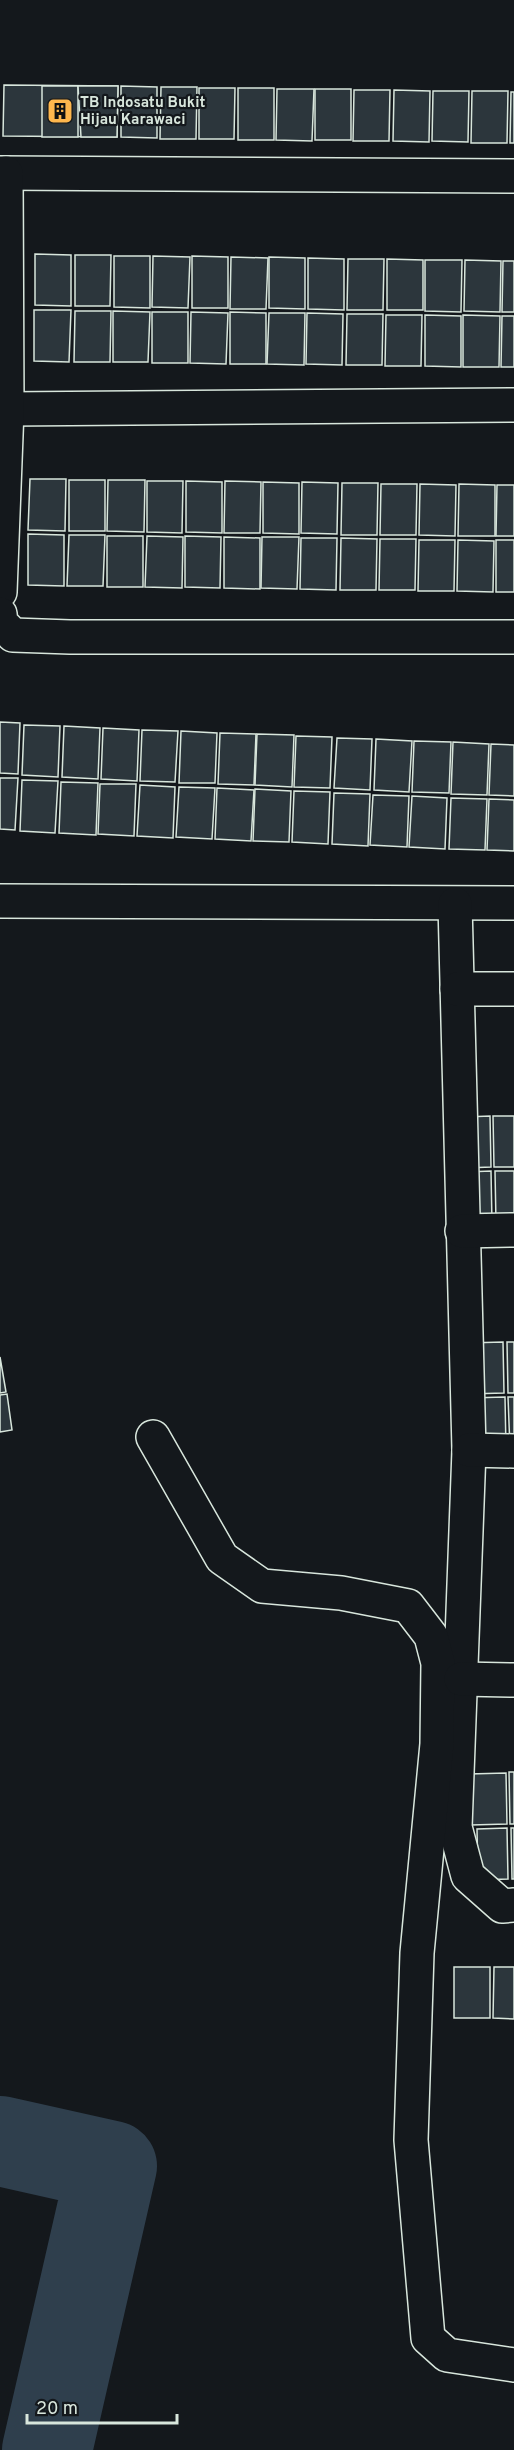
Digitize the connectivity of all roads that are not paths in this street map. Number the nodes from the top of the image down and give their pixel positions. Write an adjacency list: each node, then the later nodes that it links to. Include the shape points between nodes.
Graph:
1 (3, 173): 2 (street); 4 (street)
2 (514, 176)
3 (514, 405): 4 (street)
4 (7, 409): 5 (street)
5 (0, 592)
6 (4, 628): 7 (street, via 70,637)
7 (514, 637)
8 (0, 901): 10 (street)
9 (514, 903): 10 (street)
10 (455, 904): 11 (street)
11 (457, 989): 12 (street); 14 (street)
12 (514, 989)
13 (514, 1230): 14 (street)
14 (462, 1231): 16 (street)
15 (153, 1437): 21 (street, via 222,1558 262,1586 340,1593 408,1605 431,1636 438,1663 437,1744 417,1953 411,2140 428,2338 447,2355)
16 (469, 1450): 17 (street); 18 (street)
17 (514, 1451)
18 (461, 1679): 19 (street); 20 (street, via 455,1827 468,1876 502,1906)
19 (514, 1680)
20 (514, 1905)
21 (514, 2365)

